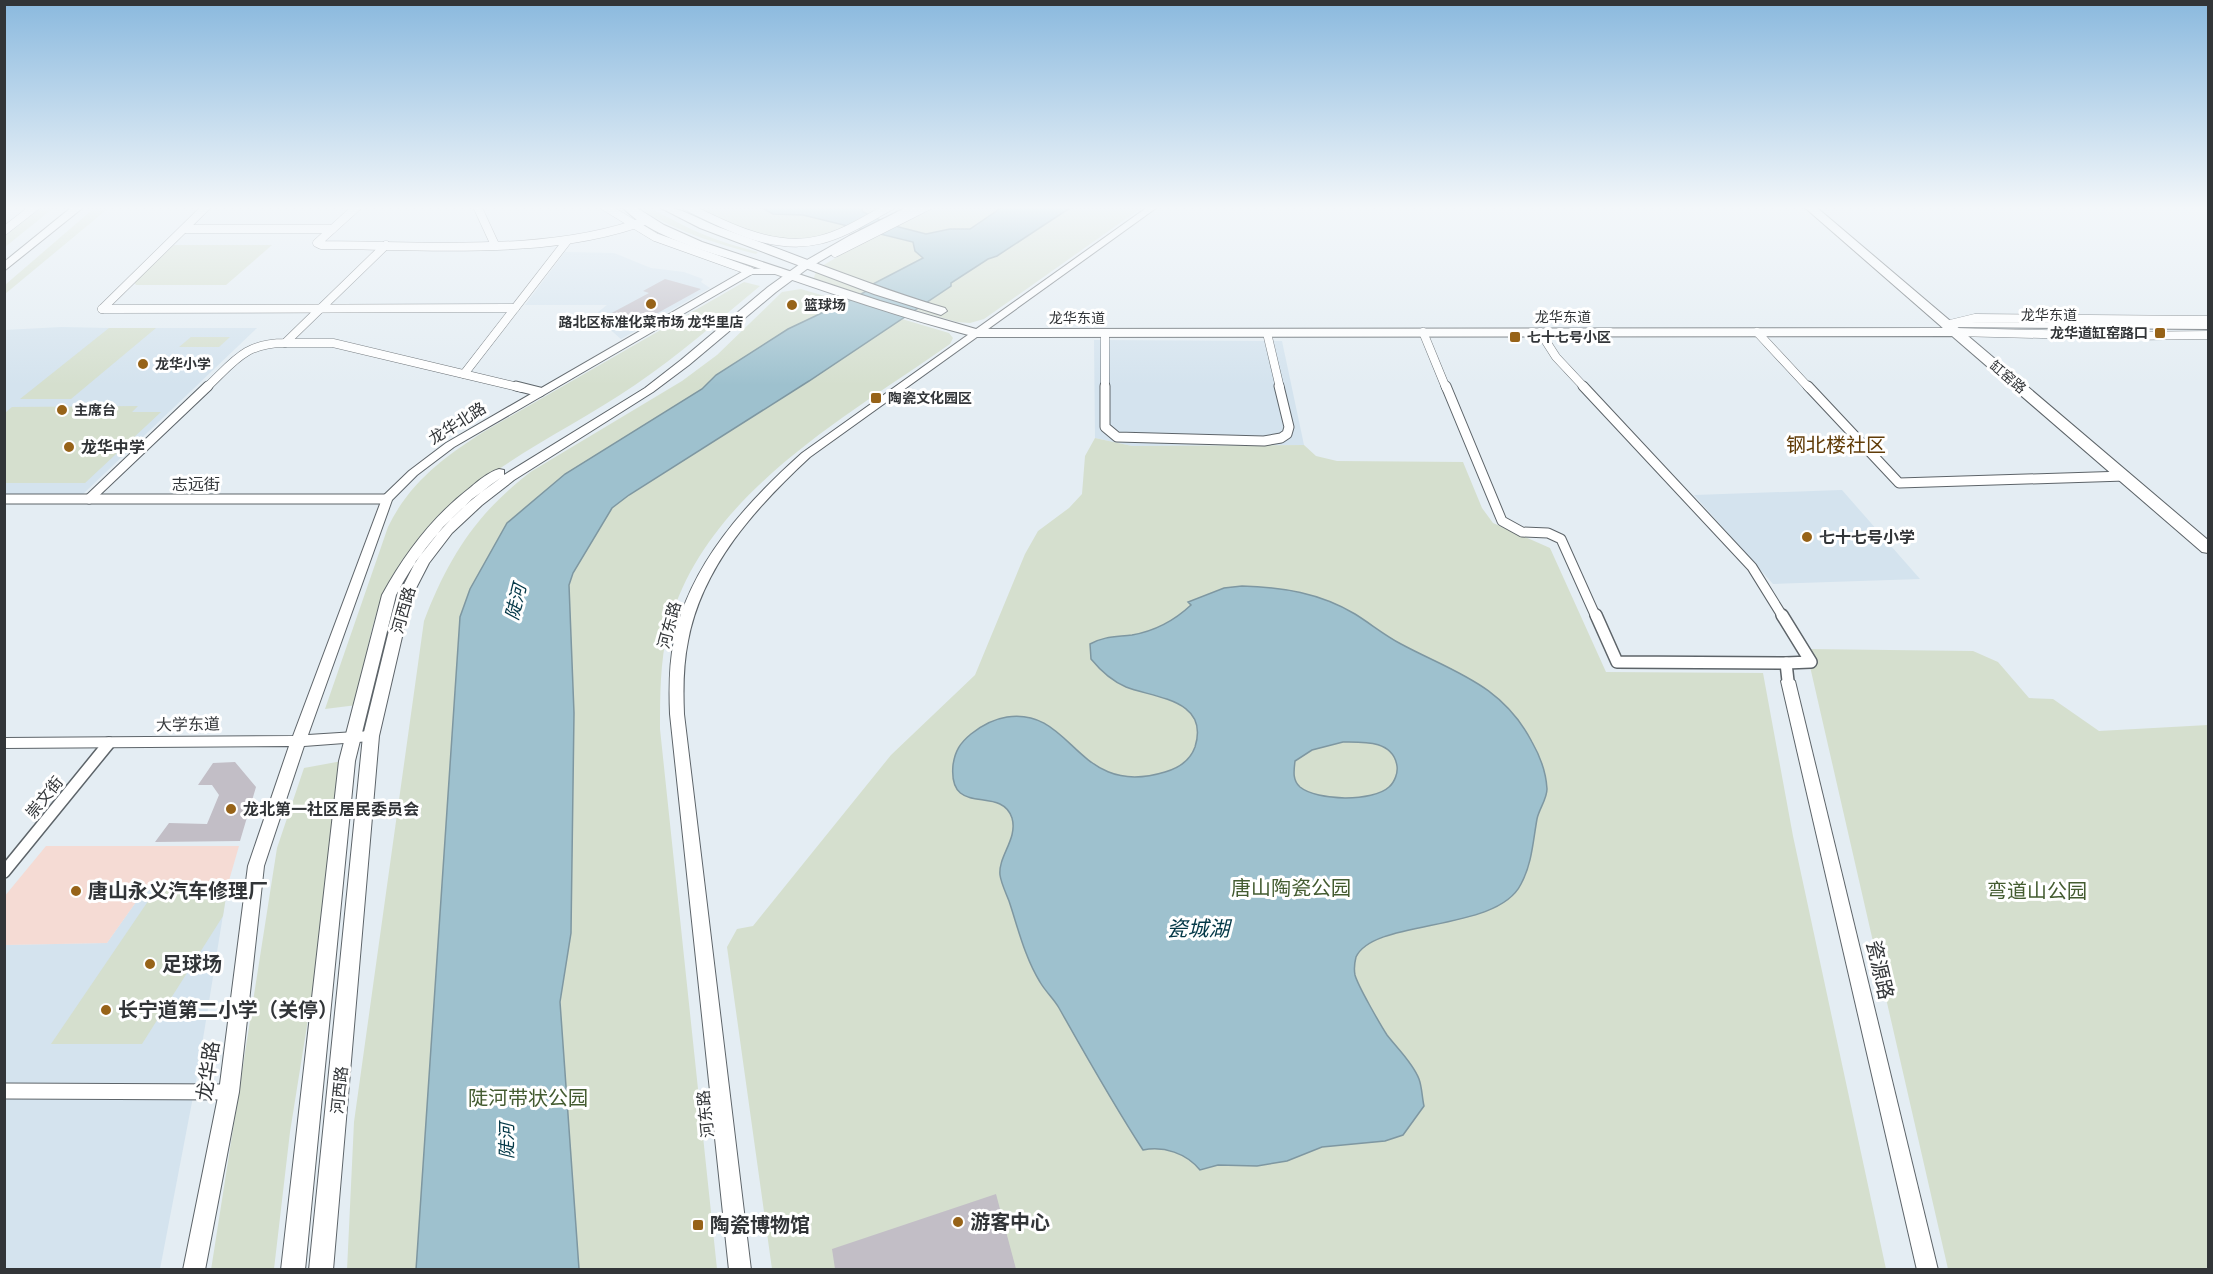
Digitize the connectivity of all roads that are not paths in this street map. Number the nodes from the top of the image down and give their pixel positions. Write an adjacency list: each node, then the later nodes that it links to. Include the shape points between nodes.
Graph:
1 (148, 265): 14 (street, via 102,309)
2 (365, 265): 14 (street)
3 (548, 265): 13 (street)
4 (734, 265): 11 (street)
5 (760, 265): 12 (main road)
6 (791, 265): 12 (main road, 河西路)
7 (805, 265): 12 (main road, 河西路)
8 (812, 265): 18 (main road, 龙华东道)
9 (1071, 265): 18 (street, 河东路)
10 (1878, 265): 17 (main road, 缸窑路)
11 (750, 271): 12 (street, 龙华北路); 27 (street, 龙华北路)
12 (784, 274): 18 (main road, 龙华东道, via 919,317); 35 (main road, 河西路, via 649,390 491,490 458,518 427,554 404,598); 36 (main road, 河西路, via 674,361 478,486 439,521 412,555 389,594)
13 (515, 308): 14 (street); 26 (street)
14 (321, 309): 25 (street)
15 (2208, 320): 17 (street, via 1975,318)
16 (2208, 326): 17 (main road, 龙华东道)
17 (1951, 328): 18 (main road, 龙华东道); 21 (main road, 龙华东道); 24 (main road, 龙华东道); 28 (main road, 缸窑路)
18 (981, 329): 22 (main road, 龙华东道); 46 (street, 河东路, via 806,455 756,502 737,525 704,580 683,631 678,658 677,714)
19 (1423, 332): 20 (main road, 龙华东道); 23 (main road, 龙华东道); 33 (street, via 1502,521 1522,532 1548,532 1561,539 1617,662)
20 (1540, 332): 21 (main road, 龙华东道); 33 (street, via 1556,357 1752,567 1811,662)
21 (1757, 332): 28 (street, via 1899,483)
22 (1105, 333): 23 (main road, 龙华东道); 23 (street, via 1105,427 1109,432 1127,439 1264,441 1281,438 1289,427)
23 (1268, 333)
24 (2208, 333)
25 (285, 343): 26 (street, via 333,343); 30 (street, via 267,343 246,350)
26 (464, 374): 27 (street)
27 (540, 392): 31 (street, 龙华北路, via 450,445)
28 (2125, 477): 32 (main road, 缸窑路)
29 (4, 499): 30 (street, 志远街)
30 (89, 499): 31 (street, 志远街)
31 (387, 499): 37 (street, 龙华北路)
32 (2208, 548)
33 (1785, 663): 34 (street)
34 (1788, 681): 47 (street, 瓷源路)
35 (371, 736): 36 (street, 大学东道); 45 (main road, 河西路)
36 (353, 738): 37 (street, 大学东道); 44 (main road, 河西路)
37 (298, 741): 38 (street, 大学东道); 42 (street, 龙华路, via 256,867)
38 (109, 742): 39 (street, 大学东道); 40 (street, 崇文街)
39 (4, 743)
40 (4, 872)
41 (4, 1091): 42 (street)
42 (229, 1092): 43 (street, 龙华路)
43 (194, 1269)
44 (293, 1269)
45 (321, 1269)
46 (740, 1269)
47 (1928, 1269)

